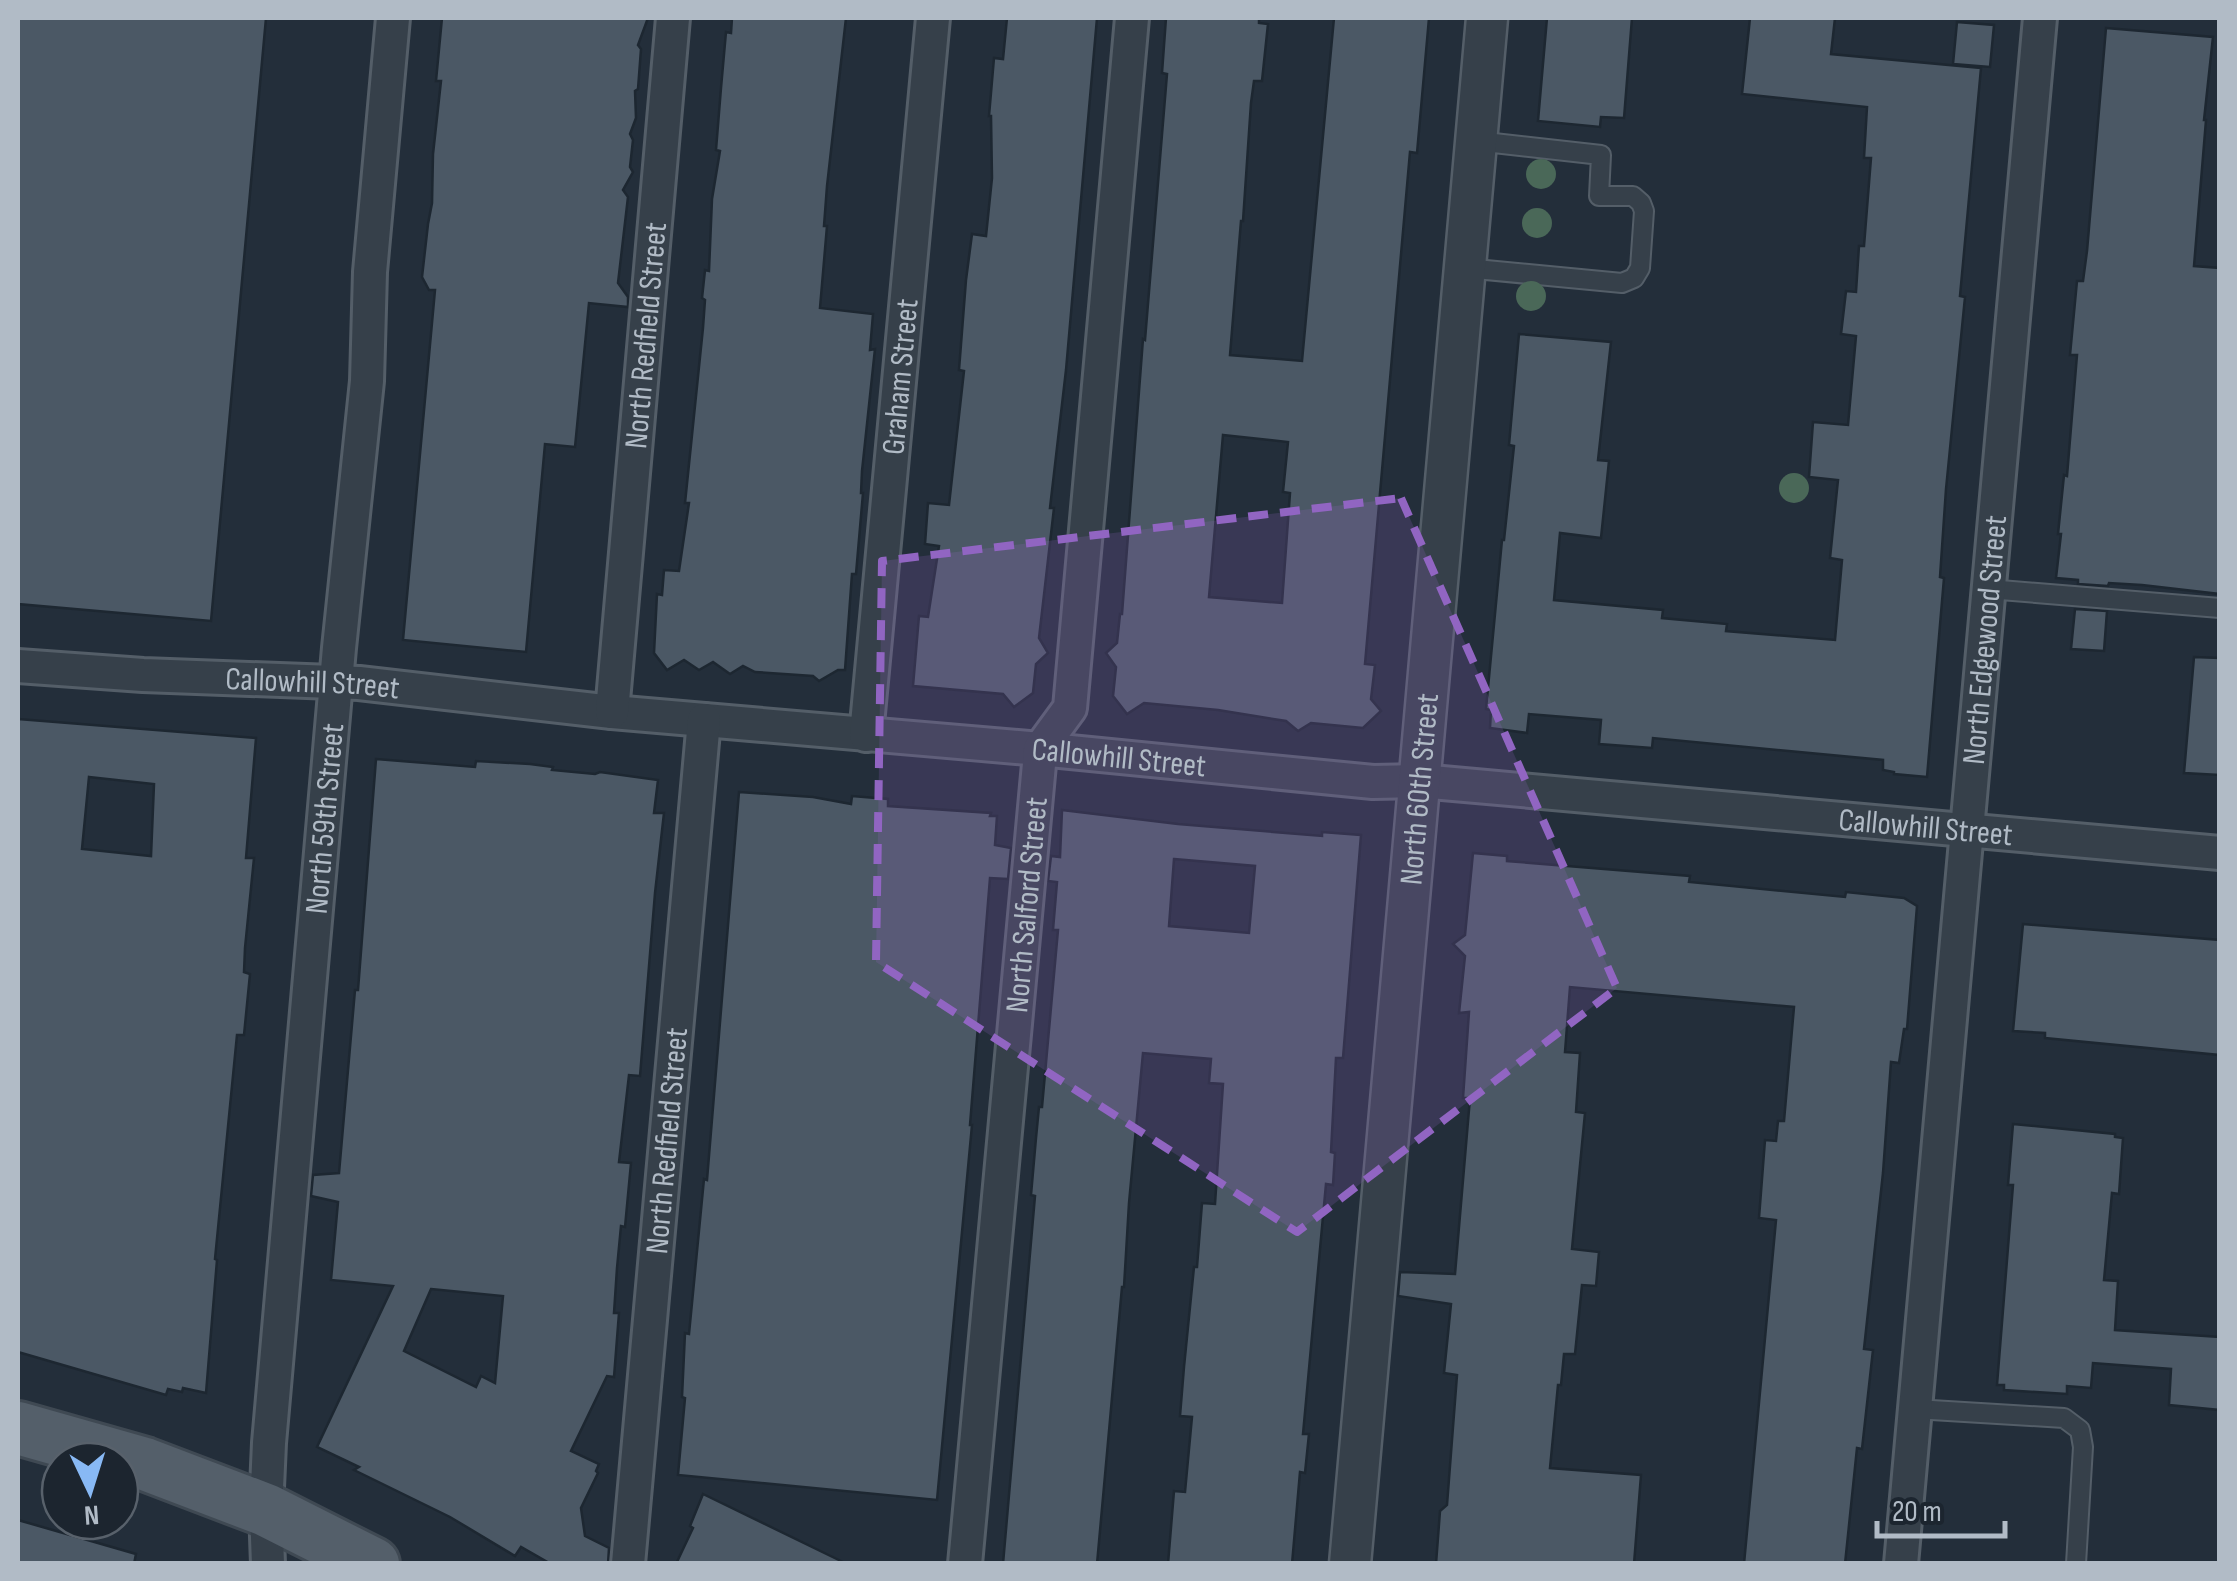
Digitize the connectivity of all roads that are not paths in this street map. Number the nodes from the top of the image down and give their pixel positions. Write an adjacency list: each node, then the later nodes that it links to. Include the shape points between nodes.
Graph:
1 (392, 18): 12 (street, North 59th Street, via 367,381)
2 (673, 18): 13 (street, North Redfield Street)
3 (933, 18): 15 (street, Graham Street)
4 (1132, 18): 16 (street, North Salford Street, via 1070,708)
5 (1487, 18): 7 (street, North 60th Street)
6 (2040, 18): 9 (street, North Edgewood Street)
7 (1476, 141): 8 (street, North 60th Street); 8 (lane, via 1602,155 1599,196 1633,196 1644,211 1640,268 1622,283)
8 (1465, 268): 17 (street, North 60th Street)
9 (1988, 589): 10 (lane); 18 (street, North Edgewood Street)
10 (2220, 608)
11 (18, 666): 12 (street, Callowhill Street)
12 (337, 683): 13 (street, Callowhill Street); 22 (street, North 59th Street)
13 (612, 712): 14 (street, Callowhill Street)
14 (704, 720): 15 (street, Callowhill Street); 25 (street, North Redfield Street)
15 (866, 735): 16 (street, Callowhill Street)
16 (1040, 749): 17 (street, Callowhill Street); 26 (street, North Salford Street)
17 (1420, 781): 18 (street, Callowhill Street); 27 (street, North 60th Street)
18 (1966, 830): 19 (street, Callowhill Street); 20 (street, North Edgewood Street)
19 (2220, 854)
20 (1914, 1409): 28 (street, North Edgewood Street); 29 (lane, via 2064,1418 2080,1430)
21 (18, 1428): 22 (main road, via 145,1464)
22 (266, 1510): 23 (street, North 59th Street); 24 (main road)
23 (268, 1564)
24 (374, 1564)
25 (628, 1564)
26 (965, 1564)
27 (1350, 1564)
28 (1901, 1564)
29 (2076, 1564)

